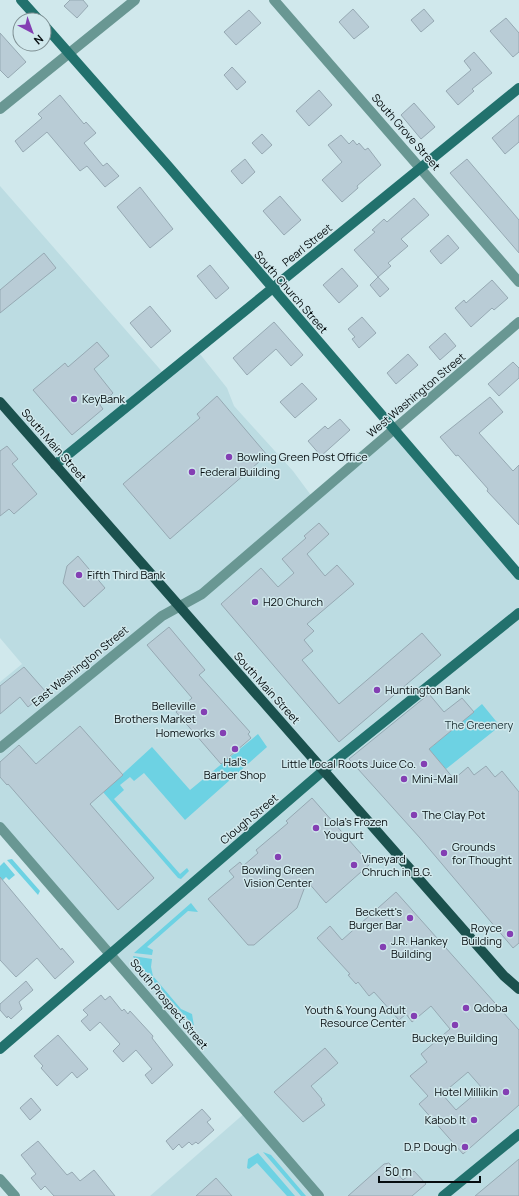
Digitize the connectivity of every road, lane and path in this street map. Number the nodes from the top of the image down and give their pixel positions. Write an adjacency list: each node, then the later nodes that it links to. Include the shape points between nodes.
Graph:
1 (21, 0): 4 (street)
2 (135, 0): 6 (street)
3 (274, 0): 9 (street, South Grove Street)
4 (32, 12)
5 (52, 34): 6 (street, South Church Street)
6 (69, 53): 8 (street); 11 (street, South Church Street)
7 (519, 88): 9 (street, Pearl Street)
8 (0, 110)
9 (420, 167): 10 (street, South Grove Street); 11 (street, Pearl Street)
10 (519, 282)
11 (273, 289): 14 (street, South Church Street); 15 (street, Pearl Street, via 261,296)
12 (519, 322): 14 (street, West Washington Street)
13 (0, 402): 15 (main road, South Main Street)
14 (394, 429): 16 (street, South Church Street); 17 (street, West Washington Street, via 202,594)
15 (55, 465): 17 (main road, South Main Street)
16 (519, 575)
17 (179, 607): 19 (street, East Washington Street, via 162,616 118,650); 20 (main road, South Main Street)
18 (519, 613): 20 (street, Clough Street)
19 (0, 748)
20 (324, 770): 22 (street, Clough Street); 23 (main road, South Main Street, via 504,976)
21 (0, 827): 22 (street, South Prospect Street)
22 (111, 955): 24 (street, Clough Street); 28 (street, South Prospect Street)
23 (519, 989)
24 (0, 1049)
25 (519, 1134): 29 (street)
26 (0, 1179): 27 (street)
27 (15, 1196)
28 (319, 1196)
29 (444, 1196)

